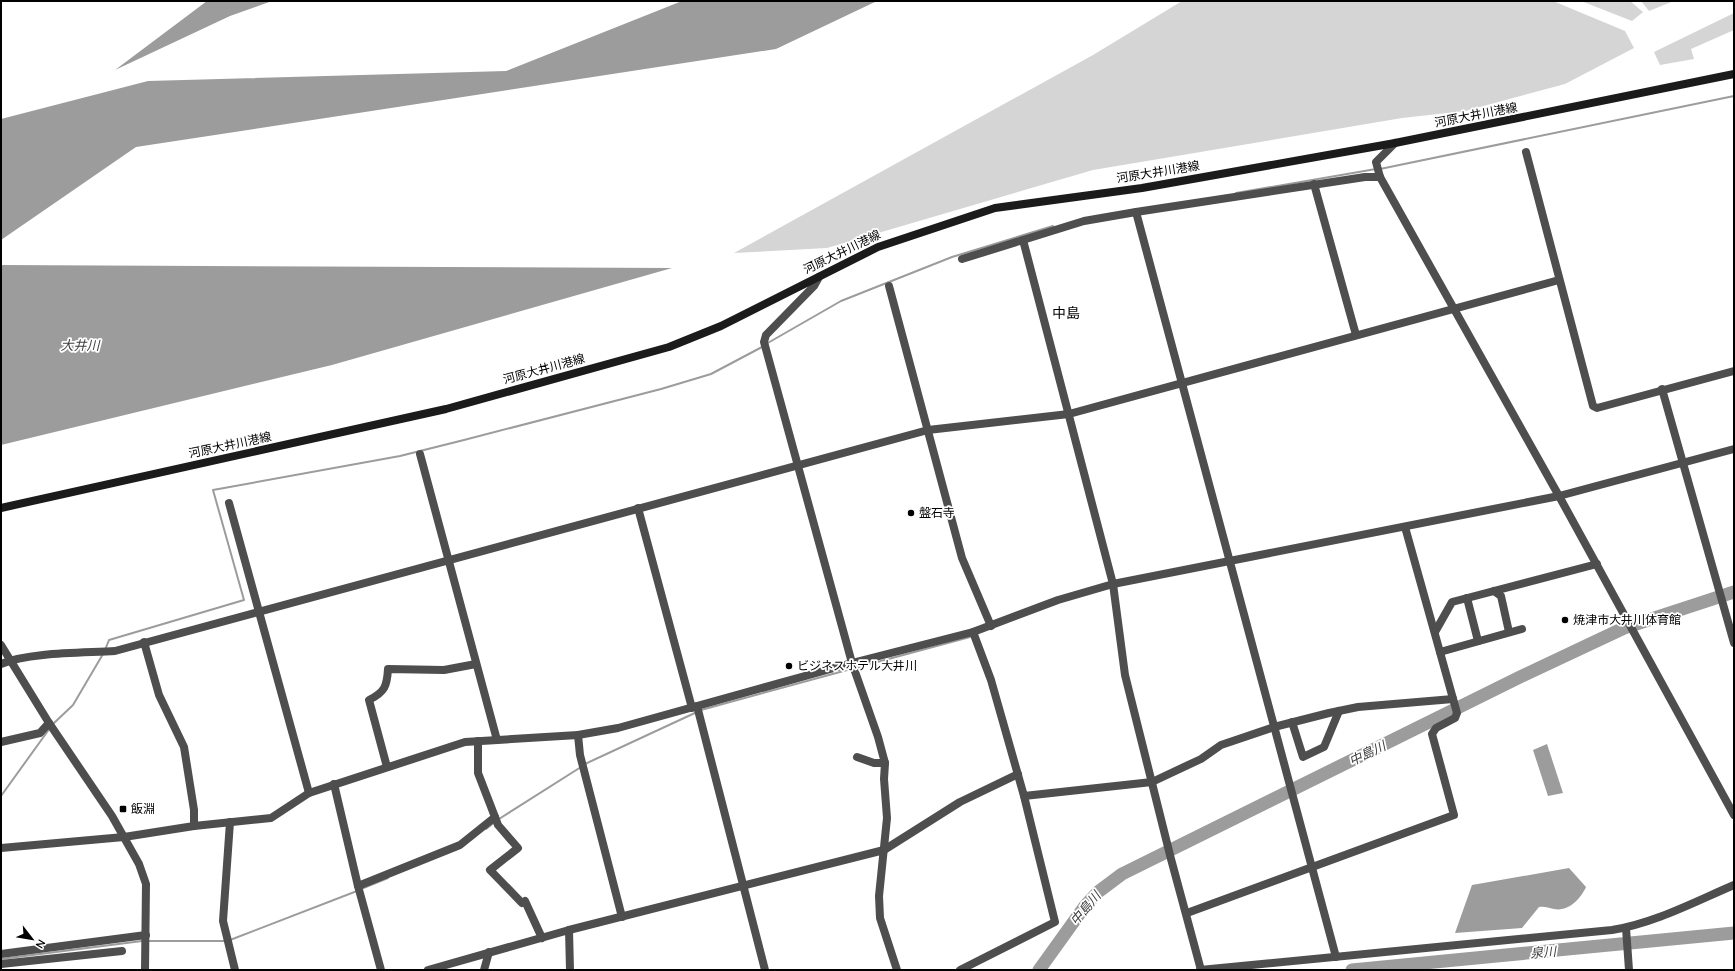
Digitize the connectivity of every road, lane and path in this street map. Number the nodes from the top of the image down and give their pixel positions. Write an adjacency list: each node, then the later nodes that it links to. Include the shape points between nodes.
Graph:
1 (1734, 74): 2 (main road, 河原大井川港線)
2 (1395, 143): 4 (street, via 1376,162); 9 (main road, 河原大井川港線, via 1142,188 995,208 878,247)
3 (1526, 152): 10 (street)
4 (1379, 175): 5 (street); 12 (street)
5 (1314, 184): 6 (street); 13 (street)
6 (1136, 212): 7 (street, via 1084,222); 15 (street)
7 (1023, 240): 8 (street); 17 (street)
8 (962, 259)
9 (819, 277): 22 (street, via 814,286 766,335 765,346); 25 (main road, 河原大井川港線, via 722,326 661,350 446,409)
10 (1559, 280): 12 (street); 16 (street, via 1593,406 1597,408)
11 (889, 286): 18 (street)
12 (1454, 309): 13 (street); 23 (street)
13 (1356, 335): 15 (street)
14 (1734, 371): 16 (street)
15 (1182, 383): 17 (street); 29 (street)
16 (1662, 389): 21 (street)
17 (1069, 414): 18 (street); 31 (street)
18 (928, 430): 22 (street); 35 (street, via 962,558)
19 (1734, 449): 21 (street)
20 (420, 454): 28 (street)
21 (1683, 463): 23 (street); 42 (street)
22 (798, 464): 26 (street); 46 (street)
23 (1559, 496): 27 (street); 30 (street)
24 (229, 503): 34 (street)
25 (1, 508)
26 (638, 508): 28 (street); 50 (street)
27 (1405, 527): 29 (street); 38 (street)
28 (447, 560): 34 (street); 48 (street)
29 (1230, 561): 31 (street); 54 (street)
30 (1597, 564): 32 (street); 67 (street)
31 (1114, 584): 35 (street, via 1058,600); 63 (street, via 1125,675)
32 (1494, 591): 33 (street); 39 (street, via 1501,596)
33 (1467, 598): 38 (street, via 1452,602); 40 (street)
34 (258, 611): 41 (street); 65 (street)
35 (990, 626): 37 (street)
36 (1522, 629): 39 (street)
37 (973, 632): 46 (street); 62 (street, via 991,680)
38 (1435, 632): 44 (street)
39 (1509, 632): 40 (street)
40 (1478, 641): 44 (street)
41 (144, 642): 45 (street, via 112,651); 70 (street, via 159,695 184,747 194,810)
42 (1734, 643)
43 (1, 645): 45 (street)
44 (1440, 652): 49 (street)
45 (11, 660): 47 (street); 53 (street)
46 (852, 663): 50 (street); 60 (street)
47 (1, 664)
48 (476, 664): 56 (street); 61 (street, via 444,670 388,669 387,683 380,695 369,700)
49 (1453, 699): 51 (street); 74 (street, via 1457,713 1455,718 1436,728 1432,734 1454,815)
50 (695, 707): 55 (street, via 618,728); 76 (street)
51 (1339, 711): 52 (street); 52 (street, via 1324,747 1303,757)
52 (1292, 722): 54 (street)
53 (51, 726): 58 (street, via 40,733); 71 (street)
54 (1274, 727): 63 (street, via 1221,745 1201,759); 74 (street)
55 (578, 735): 56 (street); 79 (street, via 581,761)
56 (497, 740): 57 (street)
57 (478, 741): 61 (street, via 465,742); 68 (street, via 478,773)
58 (1, 742)
59 (857, 757): 60 (street, via 874,763)
60 (884, 762): 73 (street, via 888,818)
61 (387, 767): 64 (street)
62 (1018, 774): 66 (street); 73 (street, via 960,802)
63 (1152, 782): 66 (street); 78 (street)
64 (334, 784): 65 (street); 77 (street)
65 (309, 793): 69 (street, via 271,818)
66 (1024, 796): 97 (street, via 1055,922)
67 (1734, 815)
68 (496, 820): 77 (street, via 460,845); 83 (street, via 518,848 490,870 522,903 525,901)
69 (230, 822): 70 (street); 90 (street, via 223,904)
70 (194, 826): 71 (street)
71 (124, 837): 72 (street); 82 (street, via 139,864 146,884)
72 (1, 848)
73 (884, 850): 76 (street); 96 (street, via 879,896 880,918)
74 (1313, 867): 78 (street); 87 (street)
75 (1734, 885): 80 (street, via 1653,920)
76 (743, 886): 79 (street); 95 (street)
77 (359, 889): 91 (street)
78 (1187, 913): 98 (street)
79 (622, 917): 81 (street)
80 (1626, 928): 87 (street); 99 (street)
81 (569, 930): 83 (street); 94 (street)
82 (146, 936): 86 (street); 89 (street)
83 (542, 938): 85 (street)
84 (122, 951): 88 (street)
85 (489, 952): 92 (street); 93 (street)
86 (1, 954)
87 (1336, 957): 98 (street)
88 (1, 964)
89 (145, 970)
90 (234, 970)
91 (381, 970)
92 (428, 970)
93 (484, 970)
94 (570, 970)
95 (765, 970)
96 (897, 970)
97 (960, 970)
98 (1201, 970)
99 (1629, 970)

